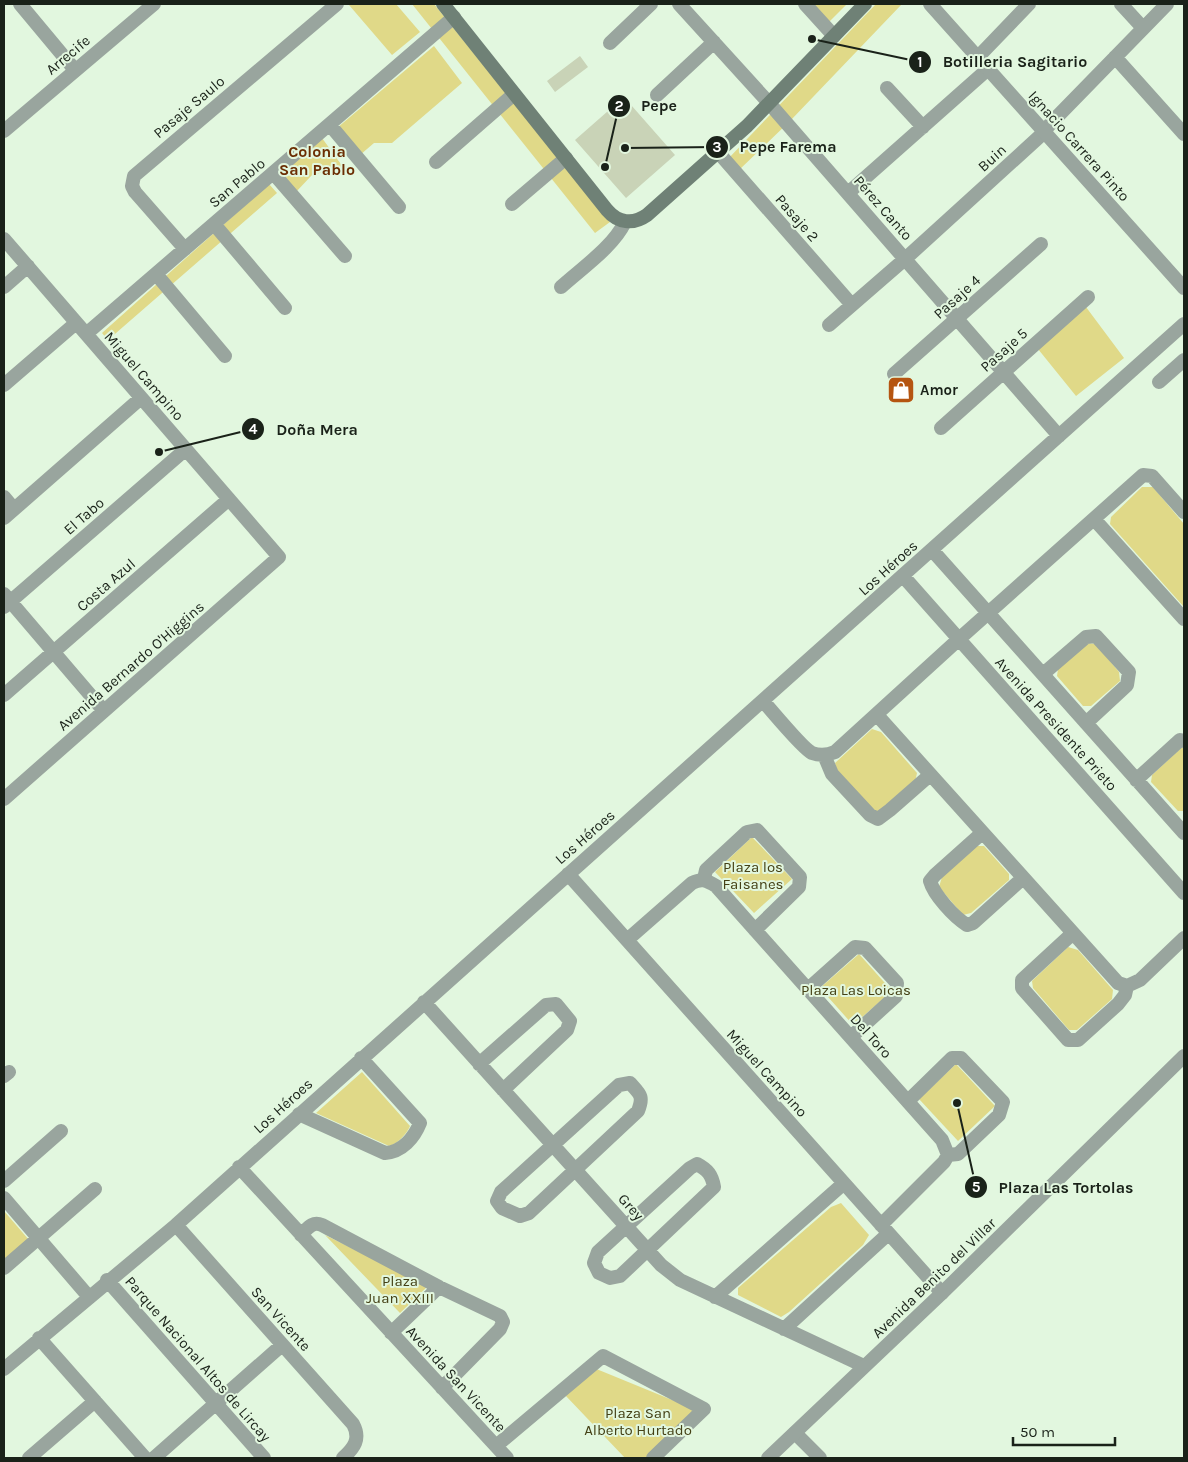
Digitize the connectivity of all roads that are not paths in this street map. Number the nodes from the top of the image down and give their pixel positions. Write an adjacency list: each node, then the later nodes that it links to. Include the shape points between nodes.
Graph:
1 (20, 4): 21 (street)
2 (154, 4): 21 (street, Arrecife)
3 (338, 4): 42 (street, Pasaje Saulo, via 134,176 135,192)
4 (443, 4): 13 (main road)
5 (651, 4): 17 (street)
6 (679, 4): 16 (street, Pérez Canto)
7 (804, 4): 15 (street)
8 (865, 4): 15 (main road)
9 (930, 4): 18 (street, Ignacio Carrera Pinto)
10 (1029, 4): 18 (street)
11 (1121, 4): 14 (street)
12 (1167, 4): 14 (street, Buin)
13 (454, 18): 23 (main road); 26 (street, San Pablo)
14 (1143, 28): 19 (street, Buin)
15 (834, 36): 25 (main road)
16 (714, 42): 24 (street); 25 (street, Pérez Canto)
17 (610, 43)
18 (978, 57): 20 (street, Ignacio Carrera Pinto)
19 (1115, 57): 28 (street, Buin); 30 (street)
20 (988, 68): 27 (street); 28 (street, Ignacio Carrera Pinto)
21 (75, 70): 29 (street, Arrecife)
22 (887, 88): 27 (street)
23 (514, 94): 32 (main road); 33 (street)
24 (657, 95)
25 (769, 103): 31 (main road); 35 (street, Pérez Canto)
26 (330, 125): 34 (street, San Pablo); 37 (street)
27 (923, 127): 35 (street)
28 (1044, 130): 44 (street, Buin); 49 (street, Ignacio Carrera Pinto)
29 (4, 131)
30 (1184, 134)
31 (718, 152): 38 (main road, via 647,215 637,221); 51 (street, Pasaje 2)
32 (566, 158): 36 (street); 38 (main road, via 612,216)
33 (436, 162)
34 (274, 174): 39 (street, San Pablo); 43 (street)
35 (848, 193): 44 (street, Pérez Canto)
36 (512, 204)
37 (399, 207)
38 (625, 222): 48 (street, via 610,243)
39 (214, 224): 42 (street, San Pablo); 52 (street)
40 (4, 239): 45 (street, Miguel Campino)
41 (1041, 244): 53 (street, Pasaje 4)
42 (185, 249): 46 (street, San Pablo)
43 (345, 256)
44 (905, 259): 51 (street, Buin); 53 (street, Pérez Canto)
45 (28, 266): 47 (street); 54 (street, Miguel Campino)
46 (156, 274): 57 (street, San Pablo); 58 (street)
47 (4, 287)
48 (560, 287)
49 (1184, 288)
50 (1088, 296): 60 (street, Pasaje 5)
51 (852, 305): 56 (street, Buin)
52 (285, 308)
53 (957, 318): 60 (street, Pérez Canto); 61 (street, Pasaje 4)
54 (76, 323): 57 (street, Miguel Campino); 63 (street)
55 (1184, 324): 66 (street, Los Héroes)
56 (829, 325)
57 (86, 334): 64 (street, Miguel Campino)
58 (225, 356)
59 (1184, 360): 62 (street)
60 (1004, 372): 65 (street, Pasaje 5); 66 (street, Pérez Canto)
61 (894, 374)
62 (1159, 382)
63 (4, 385)
64 (141, 398): 67 (street, Miguel Campino); 71 (street)
65 (940, 428)
66 (1059, 436): 73 (street, Los Héroes)
67 (186, 450): 69 (street, Miguel Campino); 76 (street, El Tabo)
68 (4, 497): 71 (street)
69 (229, 499): 74 (street, Miguel Campino); 80 (street, Costa Azul)
70 (1184, 512): 72 (street, via 1152,476 1142,475)
71 (9, 514)
72 (1094, 519): 77 (street); 78 (street)
73 (932, 550): 75 (street, Los Héroes); 77 (street, Avenida Presidente Prieto)
74 (279, 557): 84 (street, Avenida Bernardo O'Higgins)
75 (903, 576): 79 (street, Avenida Presidente Prieto); 83 (street, Los Héroes)
76 (6, 601): 80 (street)
77 (988, 613): 79 (street); 81 (street, Avenida Presidente Prieto)
78 (1184, 619)
79 (959, 639): 85 (street); 97 (street, Avenida Presidente Prieto)
80 (54, 652): 82 (street, Costa Azul); 84 (street)
81 (1043, 674): 86 (street, Avenida Presidente Prieto); 86 (street, via 1086,638 1096,636 1129,672 1127,685)
82 (4, 695)
83 (762, 701): 88 (street, via 804,747 811,753); 94 (street, Los Héroes)
84 (104, 711): 91 (street, Avenida Bernardo O'Higgins)
85 (877, 715): 88 (street, via 835,752); 89 (street)
86 (1086, 723): 90 (street, Avenida Presidente Prieto)
87 (1184, 741): 90 (street, via 1180,740)
88 (824, 755): 89 (street, via 832,774 870,816 878,818)
89 (930, 775): 93 (street)
90 (1136, 780): 92 (street, Avenida Presidente Prieto)
91 (4, 799)
92 (1182, 826)
93 (982, 833): 95 (street); 95 (street, via 930,881 932,889 960,921 967,926 973,923)
94 (568, 874): 101 (street, Miguel Campino); 104 (street, Los Héroes)
95 (1024, 878): 99 (street)
96 (704, 879): 98 (street, Del Toro, via 716,886); 98 (street, via 706,870 747,832 757,830 800,877 800,887); 101 (street, via 692,883)
97 (1184, 893)
98 (755, 930): 103 (street, Del Toro)
99 (1073, 933): 102 (street, via 1118,983); 102 (street, via 1022,980 1022,988 1068,1040 1078,1040 1118,1004 1125,996)
100 (1184, 938): 102 (street, via 1140,980)
101 (627, 940): 118 (street, Miguel Campino)
102 (1127, 986)
103 (808, 989): 105 (street, Del Toro); 105 (street, via 855,947 865,948 896,983 896,996)
104 (424, 1002): 107 (street, Los Héroes); 108 (street, Grey)
105 (851, 1037): 110 (street, Del Toro)
106 (1184, 1056): 130 (street, Avenida Benito del Villar)
107 (361, 1058): 111 (street, Los Héroes); 111 (street, via 420,1123 416,1134 396,1152 385,1153)
108 (479, 1064): 109 (street, Grey); 109 (street, via 546,1005 556,1004 570,1021 567,1030)
109 (503, 1090): 113 (street, Grey)
110 (908, 1101): 114 (street, Del Toro, via 942,1140); 114 (street, via 952,1058 961,1058 1003,1102 999,1115 958,1154)
111 (299, 1114): 115 (street, Los Héroes)
112 (62, 1131): 117 (street)
113 (553, 1145): 116 (street, Grey); 116 (street, via 501,1192 497,1201 502,1208 520,1216 529,1213); 116 (street, via 620,1085 630,1083 640,1094 642,1102 638,1110)
114 (948, 1155): 123 (street)
115 (239, 1167): 121 (street, Los Héroes); 124 (street, Avenida San Vicente)
116 (575, 1170): 122 (street, Grey)
117 (4, 1181)
118 (843, 1184): 123 (street, Miguel Campino); 132 (street)
119 (95, 1189): 125 (street)
120 (4, 1198): 125 (street)
121 (176, 1225): 128 (street, Los Héroes); 136 (street, San Vicente)
122 (626, 1226): 126 (street, Grey); 126 (street, via 598,1252 594,1263 599,1272 610,1278 620,1276); 126 (street, via 690,1168 697,1164 705,1168 714,1187)
123 (884, 1229): 130 (street, Miguel Campino); 133 (street)
124 (301, 1235): 129 (street, via 316,1222); 134 (street, Avenida San Vicente)
125 (39, 1238): 127 (street); 131 (street)
126 (648, 1250): 132 (street, Grey, via 680,1280)
127 (4, 1268)
128 (108, 1280): 131 (street, Los Héroes); 141 (street, Parque Nacional Altos de Lircay)
129 (439, 1287): 134 (street); 139 (street, via 500,1316 503,1322 500,1329)
130 (942, 1293): 137 (street, Avenida Benito del Villar)
131 (89, 1297): 135 (street, Los Héroes)
132 (715, 1297): 133 (street, Grey)
133 (784, 1329): 137 (street, Grey)
134 (392, 1333): 139 (street, Avenida San Vicente)
135 (39, 1338): 138 (street, Los Héroes); 140 (street)
136 (282, 1345): 141 (street); 148 (street, San Vicente, via 353,1424 357,1438)
137 (864, 1366): 142 (street, Avenida Benito del Villar)
138 (4, 1368)
139 (442, 1388): 143 (street, Avenida San Vicente)
140 (95, 1401): 144 (street); 145 (street)
141 (216, 1404): 146 (street); 147 (street, Parque Nacional Altos de Lircay)
142 (795, 1433): 151 (street, Avenida Benito del Villar); 152 (street)
143 (496, 1446): 149 (street, Avenida San Vicente); 150 (street, via 603,1356 704,1409)
144 (29, 1458)
145 (145, 1458)
146 (154, 1458)
147 (264, 1458)
148 (343, 1458)
149 (506, 1458)
150 (653, 1458)
151 (768, 1458)
152 (820, 1458)

